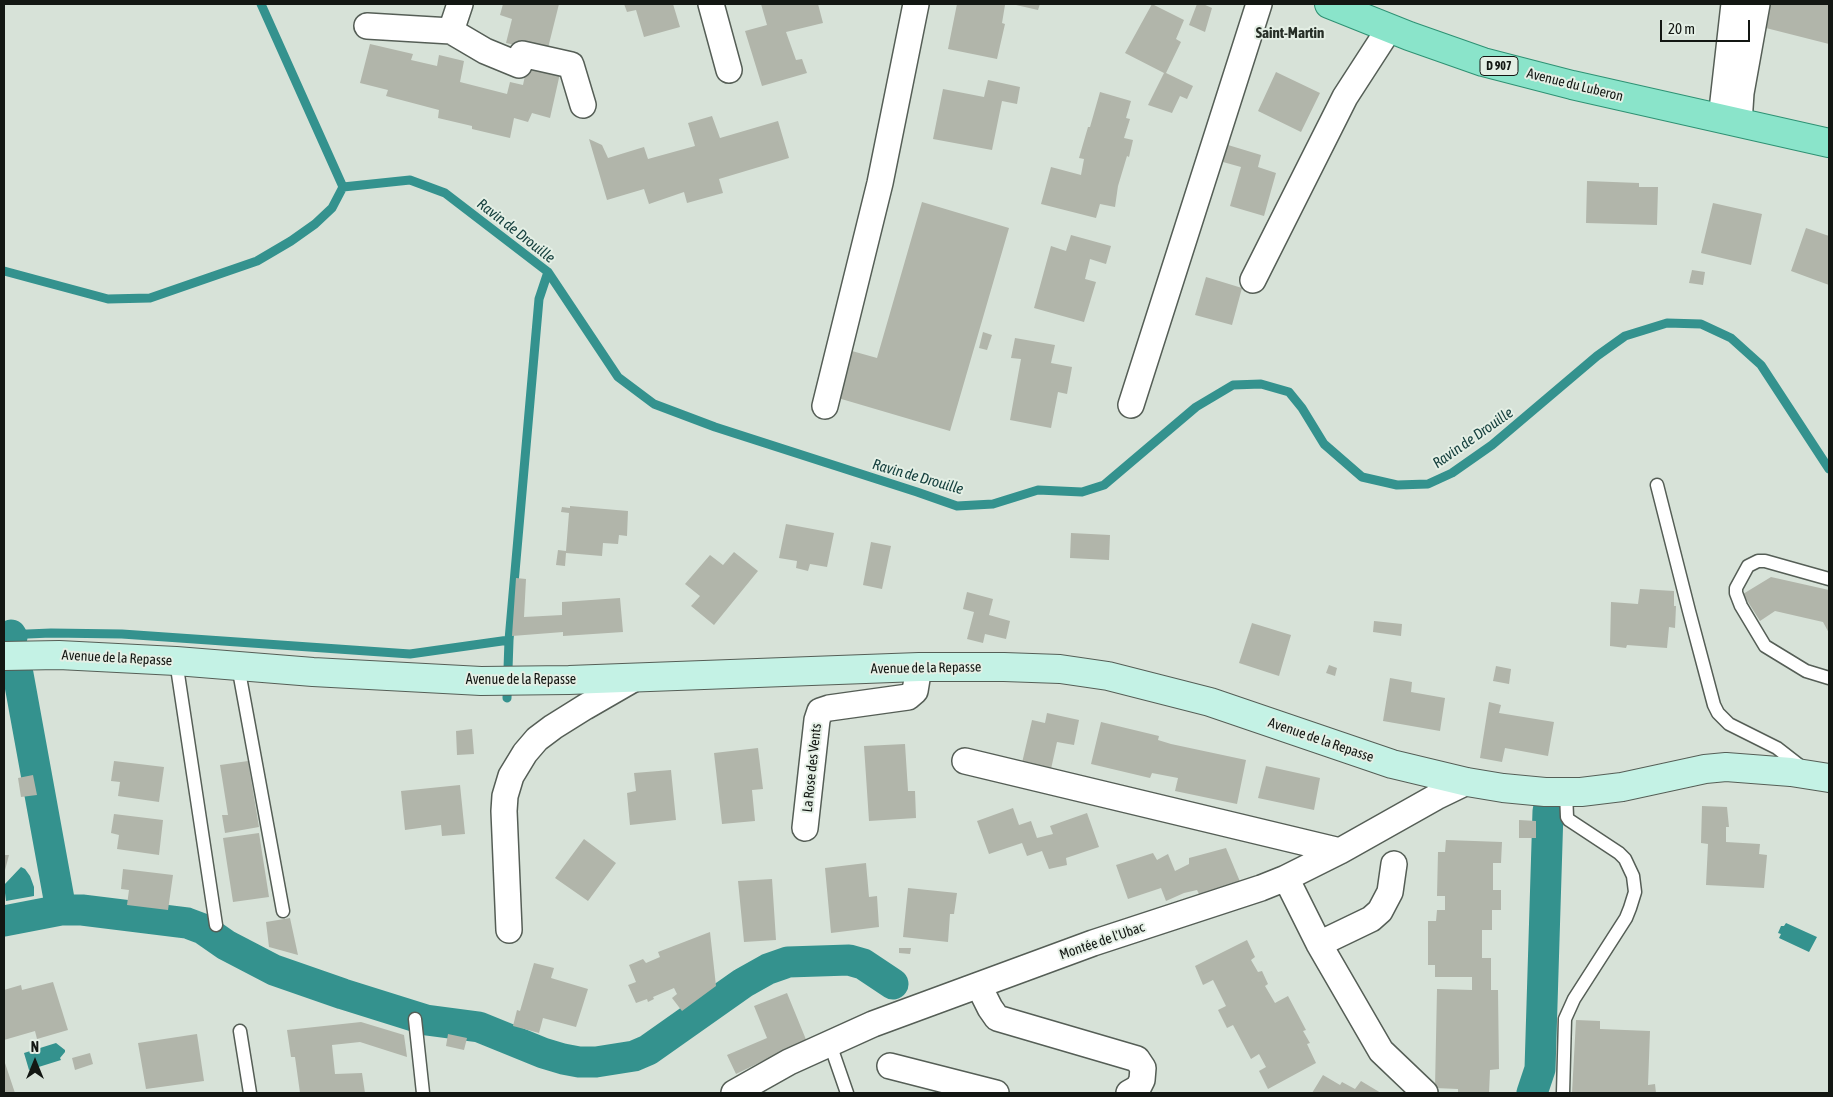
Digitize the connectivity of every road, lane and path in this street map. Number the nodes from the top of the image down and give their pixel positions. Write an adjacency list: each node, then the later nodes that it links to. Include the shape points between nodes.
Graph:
1 (460, 4): 10 (street)
2 (711, 4): 11 (street)
3 (916, 4): 17 (street, via 880,183)
4 (1259, 4): 16 (street)
5 (1329, 4): 9 (main road, Avenue du Luberon / D 907)
6 (1734, 4): 13 (street)
7 (1757, 4): 13 (street, via 1742,93)
8 (367, 26): 10 (street)
9 (1389, 29): 13 (main road, Avenue du Luberon / D 907, via 1483,62); 15 (street, via 1345,97)
10 (451, 31): 12 (street, via 485,51 519,65 522,54 571,65)
11 (729, 70)
12 (583, 105)
13 (1730, 121): 14 (main road, Avenue du Luberon / D 907)
14 (1829, 143)
15 (1253, 280)
16 (1130, 405)
17 (825, 406)
18 (1657, 485): 27 (lane, via 1718,713 1729,724 1783,752)
19 (1829, 579): 25 (lane, via 1765,560 1758,561 1745,570 1736,593 1765,646 1801,669)
20 (4, 656): 21 (street, Avenue de la Repasse, via 58,655)
21 (176, 661): 22 (street, Avenue de la Repasse); 35 (lane)
22 (238, 666): 24 (street, Avenue de la Repasse, via 481,681); 34 (lane)
23 (919, 667): 24 (street, Avenue de la Repasse); 28 (street, Avenue de la Repasse, via 1053,669 1108,676 1210,702 1392,764); 30 (street, La Rose des Vents, via 915,691 908,697 820,711)
24 (637, 677): 36 (street, via 548,731 529,746 514,770 507,788 504,811)
25 (1829, 678)
26 (965, 760): 31 (street)
27 (1821, 777): 29 (street, Avenue de la Repasse, via 1726,768 1622,788)
28 (1467, 782): 29 (street, Avenue de la Repasse); 31 (street, Montée de l'Ubac)
29 (1566, 792): 50 (lane, via 1569,820 1625,859 1633,876 1635,892 1626,918 1574,999 1565,1019)
30 (805, 828)
31 (1340, 851): 33 (street, Montée de l'Ubac)
32 (1394, 864): 37 (street, via 1390,892 1380,911 1371,919)
33 (1286, 878): 37 (street); 38 (street, Montée de l'Ubac, via 1093,943)
34 (283, 911)
35 (216, 925)
36 (509, 930)
37 (1319, 944): 49 (street, via 1382,1051)
38 (979, 986): 41 (street, Montée de l'Ubac, via 873,1024); 48 (street, via 994,1015 1003,1020 1137,1059 1143,1068 1142,1080 1138,1088)
39 (415, 1019): 44 (lane)
40 (240, 1031): 43 (lane)
41 (830, 1044): 45 (street, Montée de l'Ubac, via 789,1062); 46 (lane)
42 (890, 1066): 47 (street)
43 (250, 1093)
44 (423, 1093)
45 (734, 1093)
46 (848, 1093)
47 (996, 1093)
48 (1129, 1093)
49 (1425, 1093)
50 (1564, 1093)

